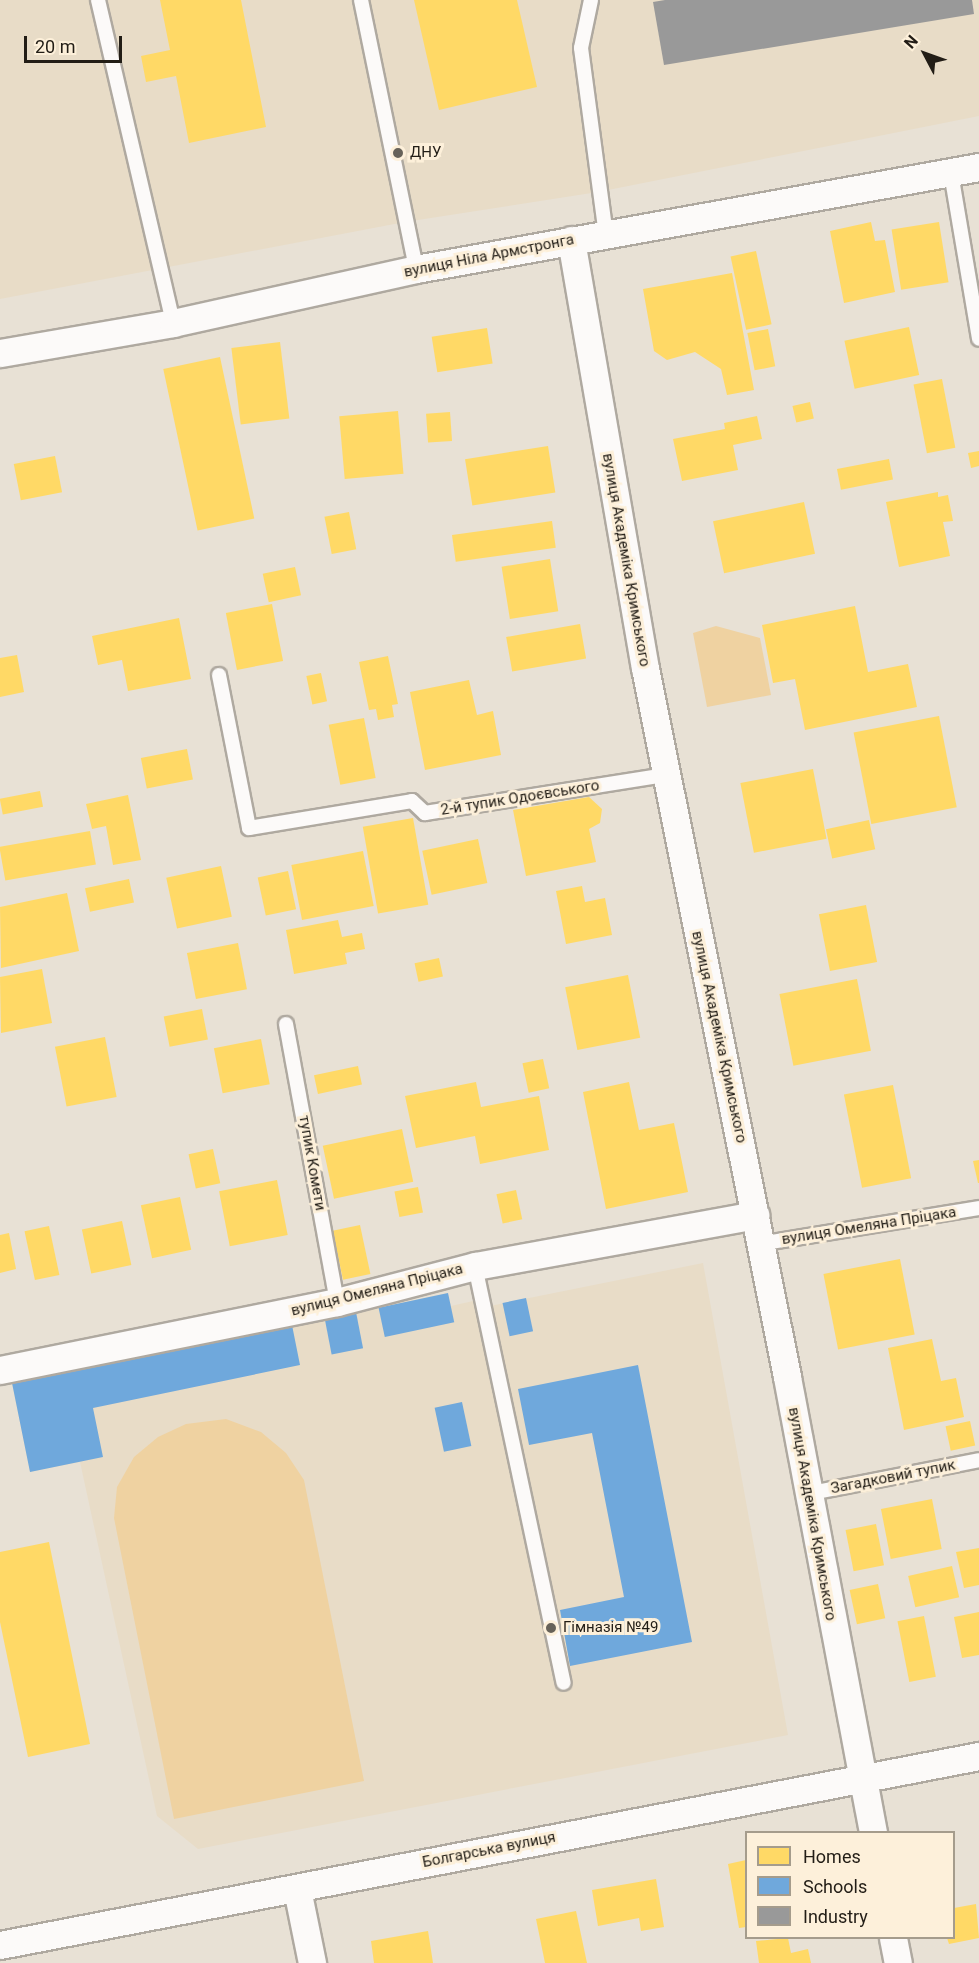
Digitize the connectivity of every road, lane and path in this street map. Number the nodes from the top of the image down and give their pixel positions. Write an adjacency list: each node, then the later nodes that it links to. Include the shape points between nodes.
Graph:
1 (98, 0): 9 (lane)
2 (361, 0): 8 (lane)
3 (591, 0): 6 (lane, via 580,48)
4 (979, 167): 5 (street, вулиця Ніла Армстронга)
5 (951, 173): 6 (street, вулиця Ніла Армстронга); 10 (lane)
6 (606, 235): 7 (street, вулиця Ніла Армстронга)
7 (571, 240): 8 (street, вулиця Ніла Армстронга); 13 (street, вулиця Академіка Кримського)
8 (416, 269): 9 (street, вулиця Ніла Армстронга)
9 (173, 323): 11 (street, вулиця Ніла Армстронга)
10 (979, 339)
11 (0, 353)
12 (219, 675): 13 (lane, 2-й тупик Одоєвського, via 249,828 412,801 425,813)
13 (666, 775): 16 (street, вулиця Академіка Кримського)
14 (286, 1024): 19 (lane, тупик Комети)
15 (979, 1208): 17 (lane, вулиця Омеляна Пріцака)
16 (755, 1215): 17 (street, вулиця Академіка Кримського); 18 (street, вулиця Омеляна Пріцака)
17 (759, 1244): 22 (street, вулиця Академіка Кримського)
18 (475, 1266): 19 (street, вулиця Омеляна Пріцака); 23 (lane)
19 (337, 1302): 20 (street, вулиця Омеляна Пріцака)
20 (0, 1370)
21 (979, 1460): 22 (lane, Загадковий тупик)
22 (806, 1494): 25 (street, вулиця Академіка Кримського)
23 (564, 1683)
24 (979, 1756): 25 (street, Болгарська вулиця)
25 (862, 1778): 26 (street, вулиця Академіка Кримського); 27 (street, Болгарська вулиця)
26 (873, 1831)
27 (297, 1889): 29 (street, Болгарська вулиця); 30 (street)
28 (893, 1939): 31 (street)
29 (0, 1945)
30 (312, 1963)
31 (898, 1963)

